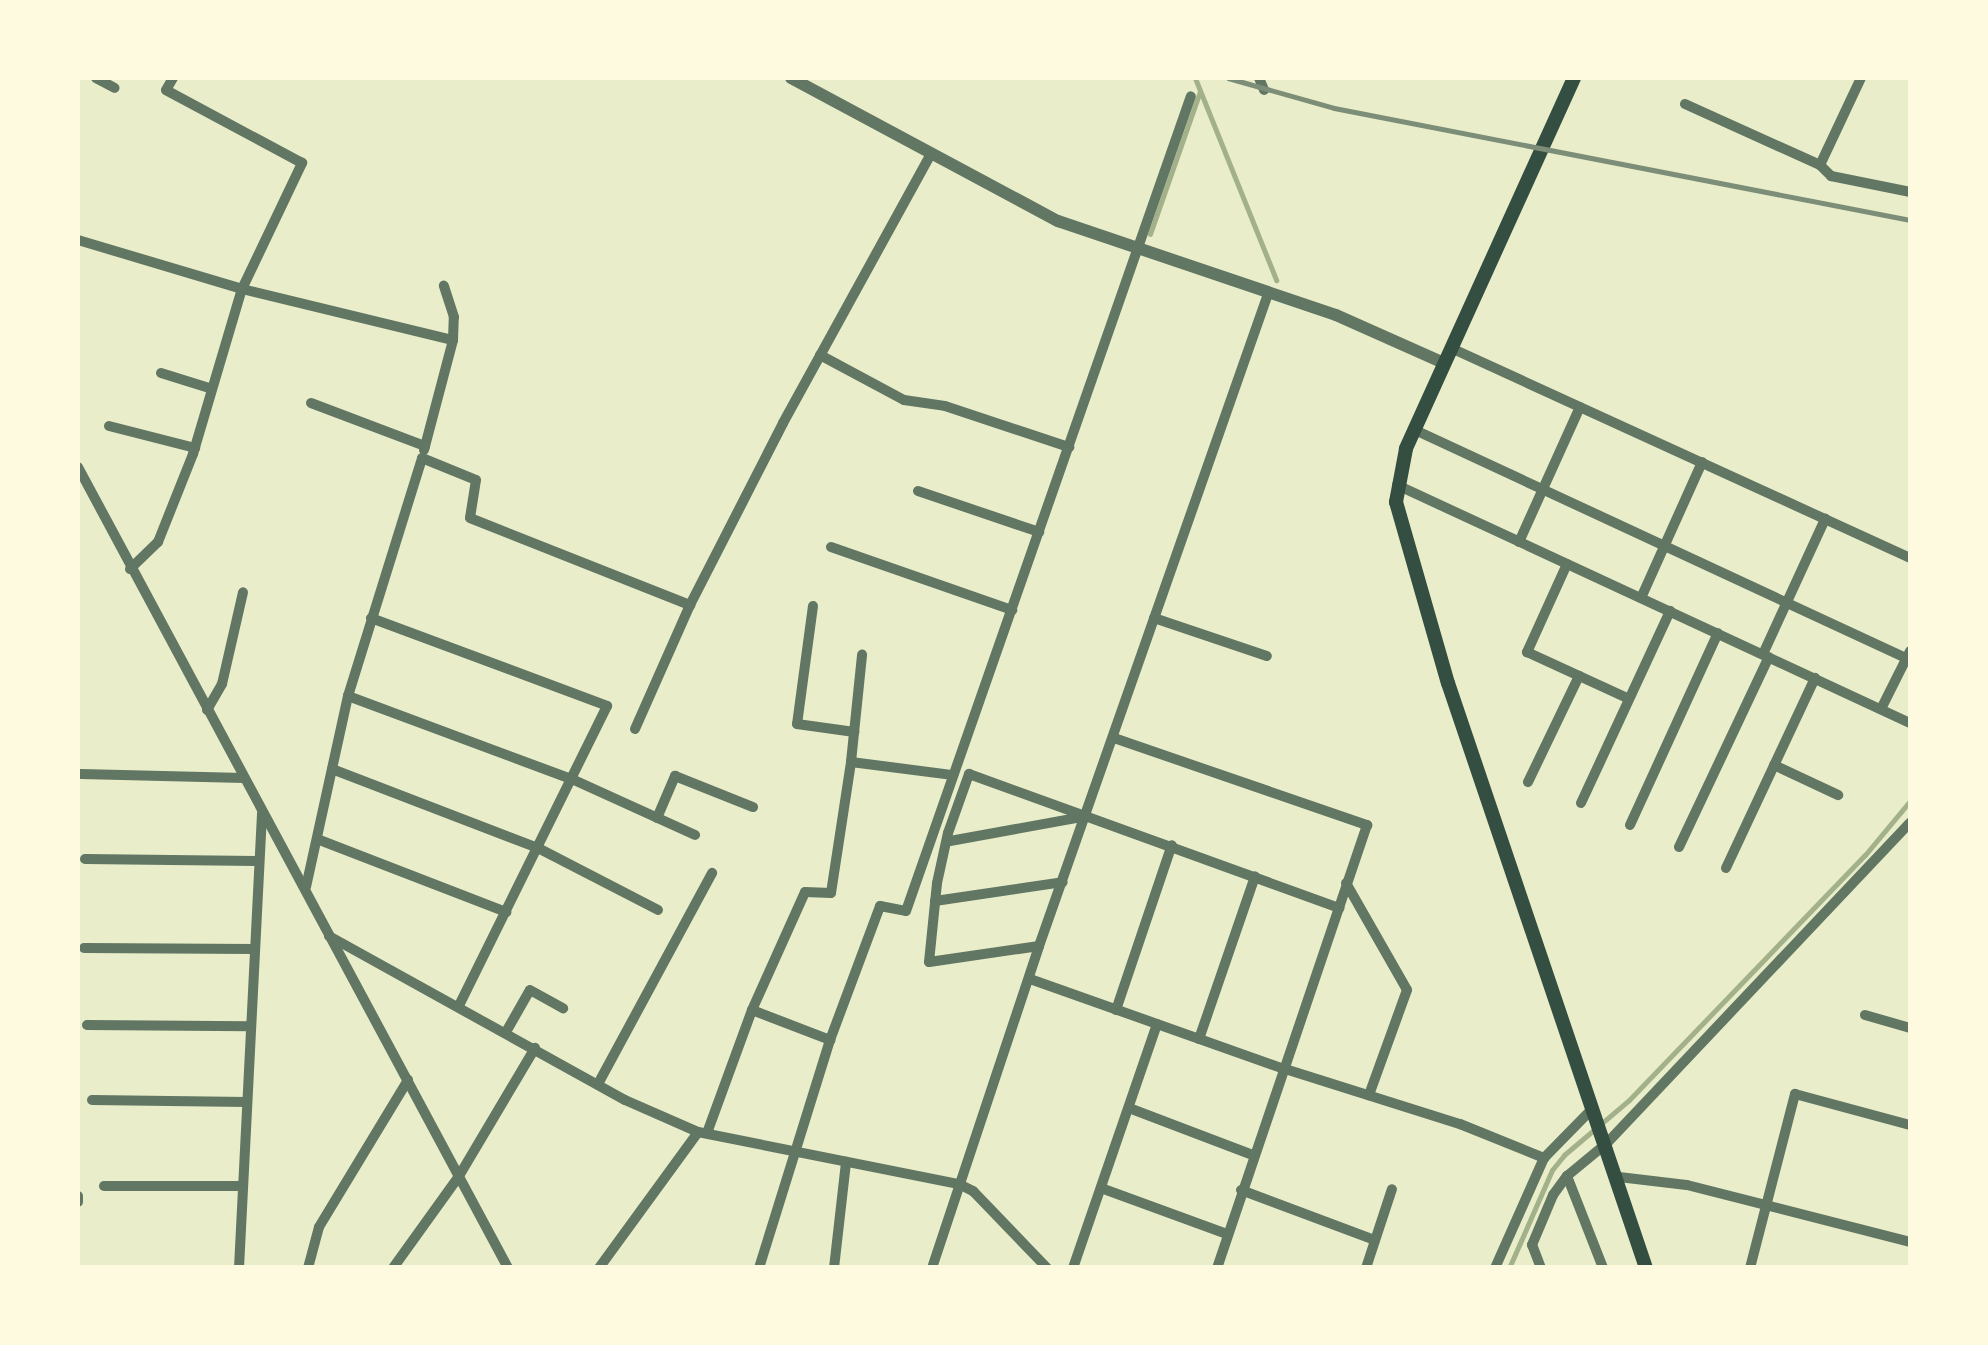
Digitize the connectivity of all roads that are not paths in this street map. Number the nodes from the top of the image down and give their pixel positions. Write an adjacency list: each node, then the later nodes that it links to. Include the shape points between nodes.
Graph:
1 (96, 78): 7 (street)
2 (173, 78): 17 (street, via 166,90 302,163)
3 (791, 78): 11 (street)
4 (1259, 78): 8 (street)
5 (1574, 78): 20 (main road)
6 (1861, 78): 12 (street)
7 (114, 88)
8 (1264, 90)
9 (1191, 96): 15 (street)
10 (1685, 104): 12 (street)
11 (932, 154): 15 (street, via 1058,221); 21 (street)
12 (1820, 165): 13 (street, via 1831,176)
13 (1910, 192)
14 (78, 240): 17 (street)
15 (1138, 250): 18 (street); 29 (street)
16 (444, 286): 19 (street)
17 (242, 289): 19 (street); 24 (street)
18 (1268, 294): 22 (street, via 1336,315); 53 (street)
19 (454, 340): 31 (street)
20 (1451, 348): 22 (main road); 26 (street)
21 (820, 355): 29 (street, via 904,400 945,406); 48 (street)
22 (1444, 363): 28 (main road)
23 (162, 373): 24 (street)
24 (212, 389): 30 (street)
25 (311, 404): 31 (street)
26 (1580, 407): 32 (street); 36 (street)
27 (109, 426): 30 (street)
28 (1414, 430): 34 (main road); 36 (street)
29 (1068, 447): 38 (street)
30 (194, 448): 44 (street, via 158,542)
31 (424, 452): 48 (street, via 476,480 470,518); 52 (street)
32 (1702, 462): 37 (street); 41 (street)
33 (79, 478): 44 (street)
34 (1397, 485): 39 (street); 129 (main road, via 1399,520 1448,683)
35 (918, 491): 38 (street)
36 (1542, 491): 39 (street); 41 (street)
37 (1825, 519): 42 (street); 47 (street)
38 (1039, 532): 50 (street)
39 (1519, 542): 43 (street)
40 (832, 547): 50 (street)
41 (1664, 547): 46 (street); 47 (street)
42 (1910, 558)
43 (1567, 564): 46 (street); 59 (street, via 1527,652)
44 (130, 569): 64 (street)
45 (243, 592): 64 (street, via 222,684)
46 (1641, 598): 51 (street)
47 (1786, 603): 56 (street); 58 (street)
48 (690, 605): 66 (street)
49 (813, 606): 67 (street, via 797,724)
50 (1012, 610): 72 (street)
51 (1670, 611): 54 (street); 62 (street)
52 (371, 618): 61 (street); 76 (street, via 607,706)
53 (1154, 618): 57 (street); 68 (street)
54 (1718, 633): 56 (street); 85 (street)
55 (862, 655): 67 (street)
56 (1766, 655): 60 (street); 90 (street)
57 (1267, 656)
58 (1909, 657): 63 (street)
59 (1579, 676): 62 (street); 77 (street)
60 (1815, 678): 63 (street); 70 (street)
61 (348, 696): 71 (street); 76 (street)
62 (1629, 699): 79 (street)
63 (1881, 709): 65 (street)
64 (207, 710): 75 (street)
65 (1910, 723)
66 (635, 730)
67 (854, 732): 69 (street)
68 (1114, 738): 82 (street); 98 (street, via 1366,825)
69 (851, 762): 72 (street); 111 (street, via 831,894 805,892)
70 (1774, 766): 78 (street); 94 (street)
71 (332, 769): 87 (street); 91 (street)
72 (954, 773): 74 (street); 120 (street, via 906,910 880,906)
73 (80, 774): 75 (street)
74 (969, 774): 82 (street); 88 (street)
75 (244, 778): 81 (street)
76 (574, 780): 83 (street); 91 (street)
77 (1528, 782)
78 (1838, 795)
79 (1581, 804)
80 (752, 807): 83 (street, via 675,776)
81 (262, 813): 93 (street); 99 (street)
82 (1088, 816): 88 (street); 89 (street); 97 (street)
83 (657, 818): 86 (street)
84 (1910, 823): 132 (street)
85 (1630, 825)
86 (695, 835)
87 (316, 839): 99 (street); 103 (street)
88 (950, 841): 100 (street)
89 (1172, 845): 96 (street); 112 (street)
90 (1680, 847)
91 (538, 848): 102 (street); 103 (street)
92 (84, 859): 93 (street)
93 (259, 861): 107 (street)
94 (1726, 868)
95 (712, 873): 124 (street)
96 (1255, 876): 101 (street); 119 (street)
97 (1063, 882): 100 (street); 105 (street)
98 (1346, 883): 101 (street); 125 (street, via 1407,990)
99 (306, 888): 104 (street)
100 (936, 902): 105 (street, via 930,962)
101 (1340, 908): 122 (street)
102 (658, 910)
103 (506, 912): 109 (street)
104 (328, 936): 109 (street); 123 (street)
105 (1039, 946): 108 (street)
106 (84, 948): 107 (street)
107 (253, 950): 116 (street)
108 (1030, 979): 112 (street); 140 (street)
109 (459, 1006): 118 (street)
110 (563, 1008): 118 (street, via 530,990)
111 (752, 1010): 120 (street); 131 (street)
112 (1116, 1010): 114 (street)
113 (1864, 1015): 117 (street)
114 (1157, 1024): 119 (street); 128 (street)
115 (88, 1025): 116 (street)
116 (250, 1026): 127 (street)
117 (1910, 1028)
118 (506, 1032): 121 (street)
119 (1199, 1039): 122 (street)
120 (830, 1040): 133 (street)
121 (535, 1048): 124 (street); 137 (street)
122 (1282, 1068): 125 (street); 134 (street)
123 (408, 1080): 137 (street); 153 (street, via 320,1228)
124 (598, 1084): 131 (street)
125 (1369, 1096): 135 (street)
126 (92, 1100): 127 (street)
127 (247, 1102): 142 (street)
128 (1128, 1108): 134 (street); 143 (street)
129 (1594, 1108): 132 (main road); 135 (street)
130 (1910, 1125): 146 (street, via 1795,1094)
131 (702, 1132): 133 (street); 150 (street)
132 (1605, 1139): 138 (street); 139 (main road)
133 (793, 1152): 136 (street); 155 (street)
134 (1253, 1155): 144 (street)
135 (1544, 1158): 162 (street)
136 (846, 1162): 140 (street); 156 (street)
137 (459, 1176): 151 (street); 154 (street)
138 (1567, 1176): 163 (street, via 1532,1245); 164 (street)
139 (1619, 1177): 146 (street); 165 (main road)
140 (959, 1184): 157 (street); 158 (street)
141 (104, 1186): 142 (street)
142 (244, 1186): 152 (street)
143 (1102, 1188): 147 (street); 159 (street)
144 (1242, 1190): 147 (street); 148 (street)
145 (1392, 1190): 148 (street)
146 (1767, 1203): 149 (street); 166 (street)
147 (1227, 1234): 160 (street)
148 (1375, 1240): 161 (street)
149 (1910, 1242)
150 (605, 1265)
151 (506, 1266)
152 (239, 1268)
153 (308, 1268)
154 (393, 1268)
155 (759, 1268)
156 (834, 1268)
157 (932, 1268)
158 (1047, 1268)
159 (1073, 1268)
160 (1217, 1268)
161 (1366, 1268)
162 (1495, 1268)
163 (1540, 1268)
164 (1603, 1268)
165 (1646, 1268)
166 (1750, 1268)

